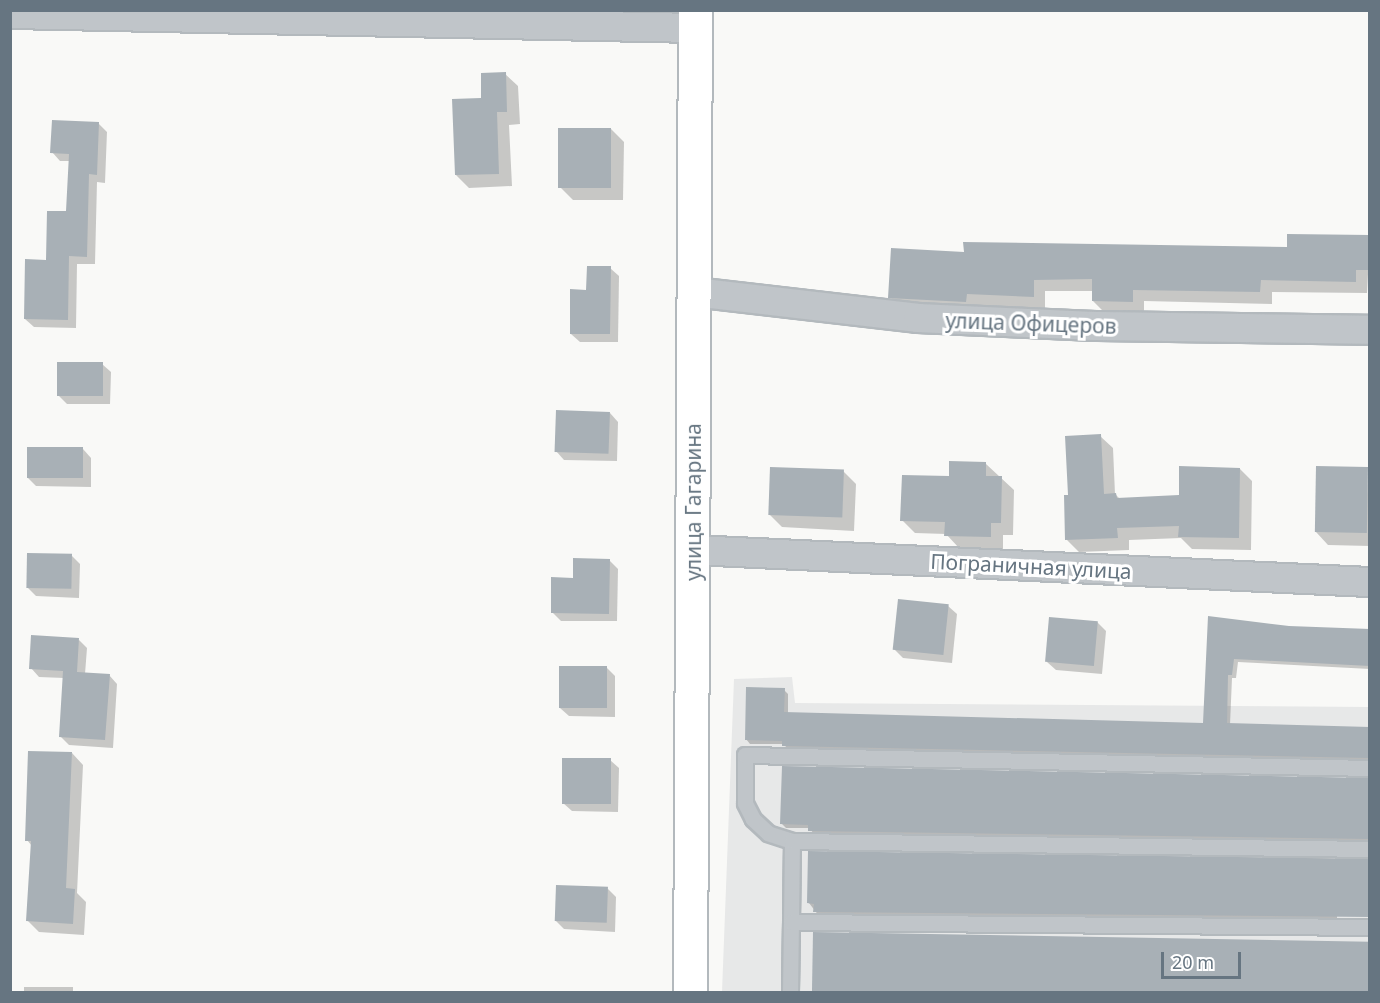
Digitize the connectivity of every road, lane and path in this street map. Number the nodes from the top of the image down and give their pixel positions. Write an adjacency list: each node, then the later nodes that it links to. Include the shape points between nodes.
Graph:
1 (10, 14): 2 (street)
2 (695, 19): 3 (street, улица Гагарина)
3 (694, 292): 4 (street, улица Офицеров, via 918,318 1094,326); 5 (street, улица Гагарина)
4 (1370, 330)
5 (693, 550): 6 (street, Пограничная улица); 12 (street, улица Гагарина)
6 (1370, 582)
7 (1370, 768): 8 (lane, via 745,755 745,803 753,819 768,833)
8 (792, 841): 9 (lane); 10 (lane)
9 (1370, 849)
10 (791, 922): 11 (lane); 13 (lane)
11 (1370, 927)
12 (690, 993)
13 (790, 993)

